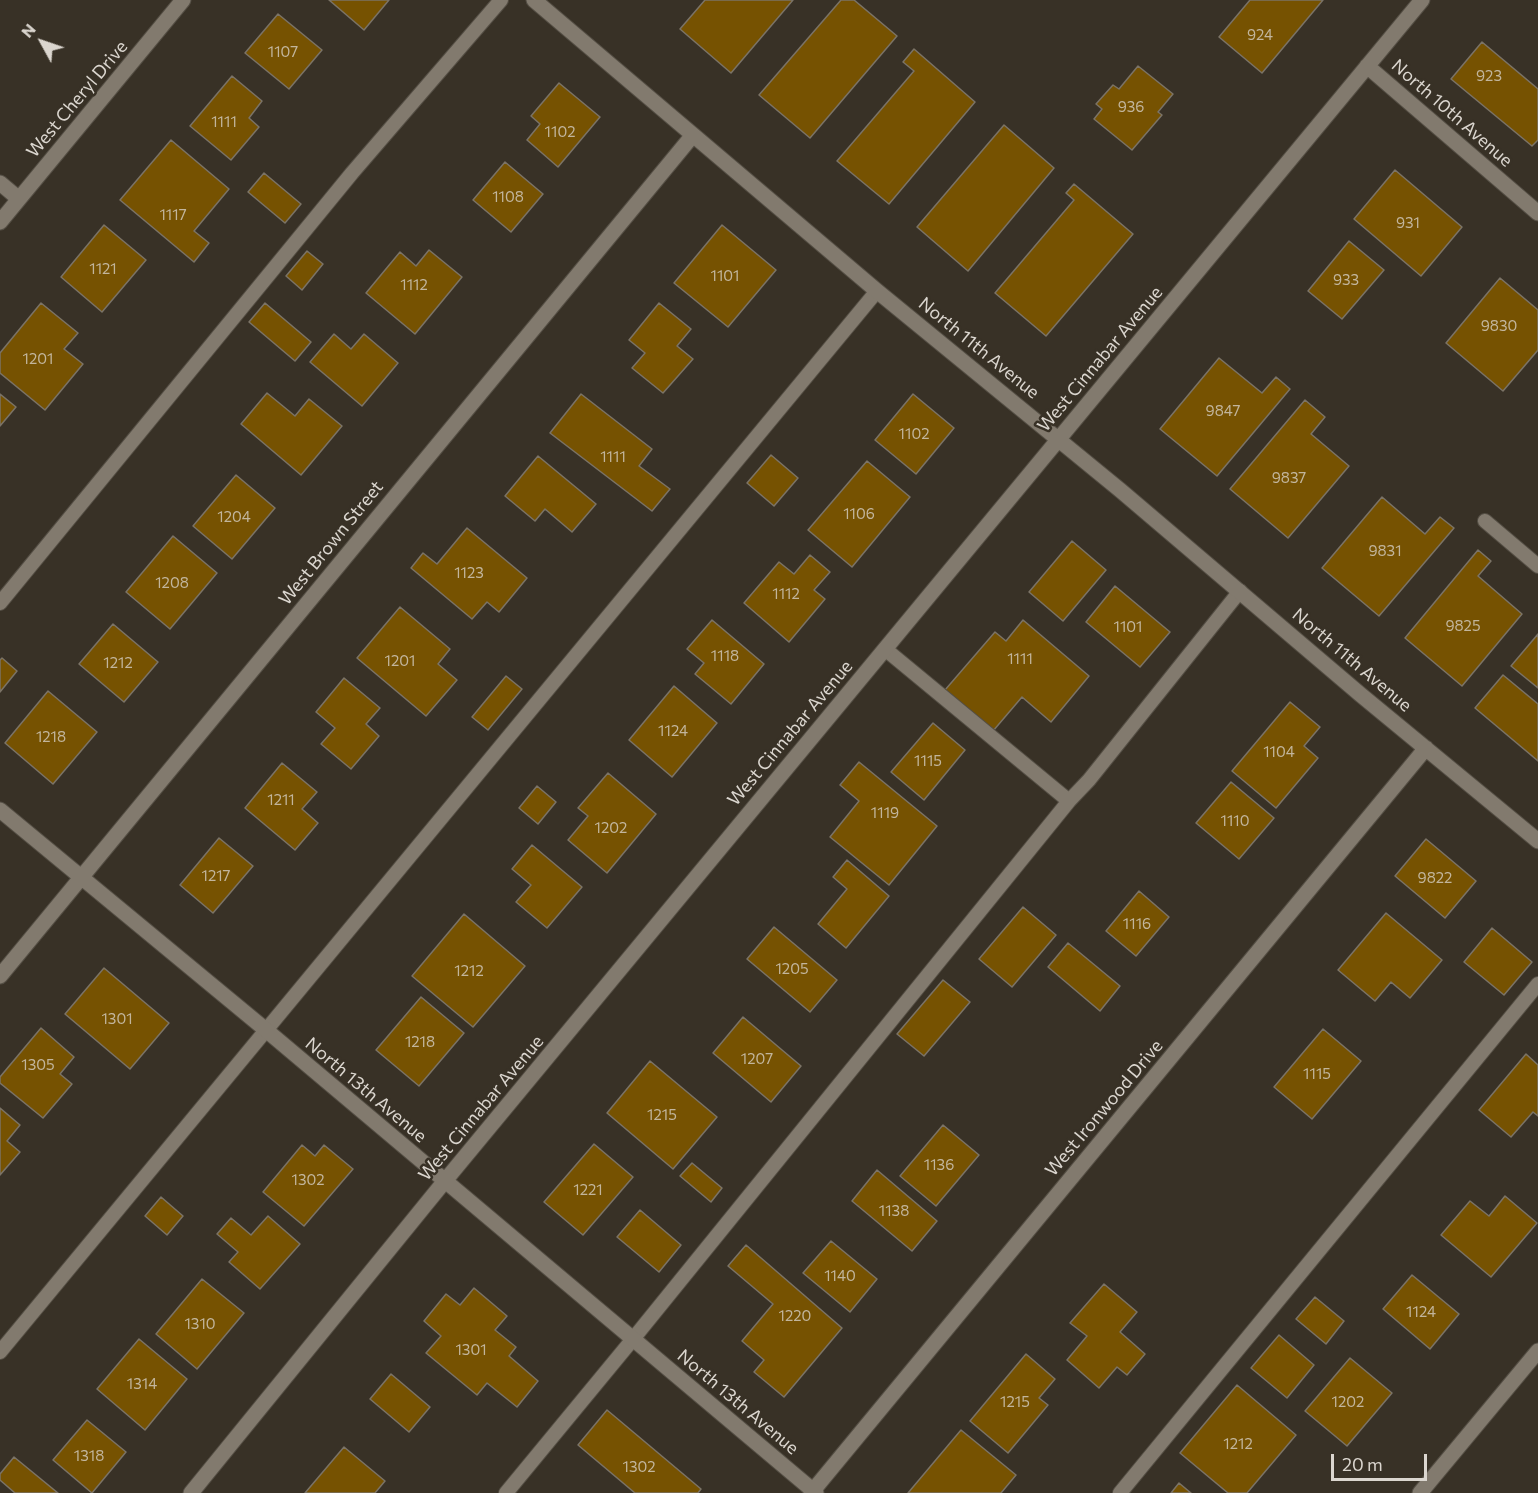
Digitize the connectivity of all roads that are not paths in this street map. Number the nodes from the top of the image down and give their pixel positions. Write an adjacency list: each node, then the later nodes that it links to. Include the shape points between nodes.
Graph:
1 (183, 0): 8 (street, West Cheryl Drive)
2 (501, 0): 16 (lane, via 352,172)
3 (534, 0): 6 (street, North 11th Avenue)
4 (1422, 0): 5 (street, West Cinnabar Avenue)
5 (1367, 66): 9 (street, North 10th Avenue); 12 (street, West Cinnabar Avenue)
6 (693, 135): 11 (street, North 11th Avenue); 22 (street, West Brown Street)
7 (0, 183): 8 (street)
8 (19, 199): 10 (street, West Cheryl Drive)
9 (1538, 213)
10 (0, 222)
11 (877, 291): 12 (street, North 11th Avenue); 25 (lane)
12 (1059, 439): 15 (street, North 11th Avenue); 17 (street, West Cinnabar Avenue)
13 (1485, 521): 14 (lane)
14 (1538, 566)
15 (1240, 591): 18 (street, North 11th Avenue); 19 (lane)
16 (0, 603)
17 (885, 649): 19 (lane); 26 (street, West Cinnabar Avenue)
18 (1426, 748): 21 (street, North 11th Avenue); 30 (street, West Ironwood Drive)
19 (1069, 801): 27 (lane)
20 (0, 810): 22 (street, North 13th Avenue)
21 (1538, 841)
22 (80, 878): 23 (street, West Brown Street); 25 (street, North 13th Avenue)
23 (0, 976)
24 (1538, 984): 33 (lane)
25 (266, 1030): 26 (street, North 13th Avenue); 28 (lane)
26 (444, 1182): 27 (street, North 13th Avenue); 31 (street, West Cinnabar Avenue)
27 (633, 1339): 30 (street, North 13th Avenue); 32 (lane)
28 (0, 1352)
29 (1537, 1355): 34 (street)
30 (813, 1492)
31 (191, 1493)
32 (506, 1493)
33 (1120, 1493)
34 (1420, 1493)

